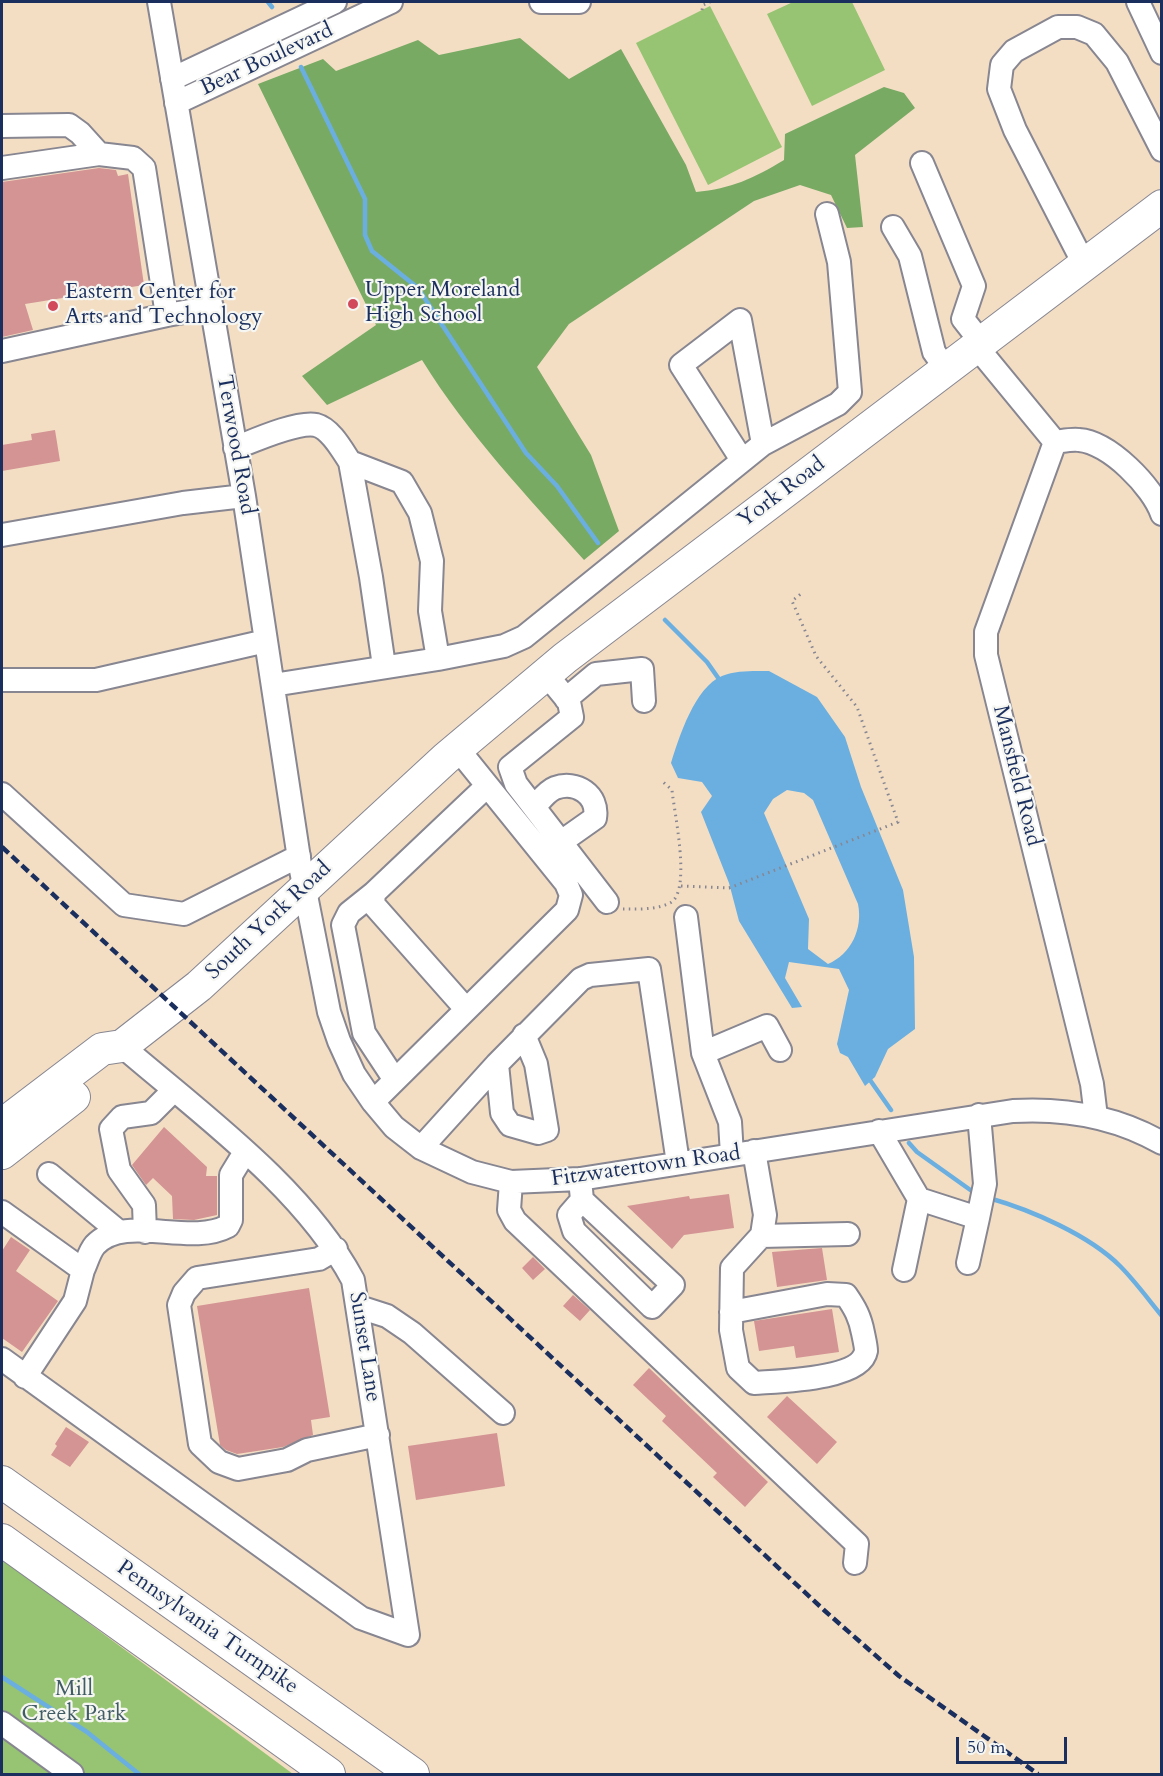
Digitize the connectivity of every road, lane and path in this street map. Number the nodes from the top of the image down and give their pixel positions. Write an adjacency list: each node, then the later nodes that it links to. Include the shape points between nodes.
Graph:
1 (159, 2): 10 (street, Terwood Road)
2 (335, 2): 10 (street, Bear Boulevard)
3 (391, 2): 11 (street, Bear Boulevard)
4 (541, 2): 5 (street)
5 (579, 2)
6 (710, 2): 8 (path)
7 (1138, 2): 9 (street)
8 (702, 10)
9 (1161, 53)
10 (172, 79): 11 (street, Terwood Road)
11 (176, 103): 21 (street, Terwood Road)
12 (2, 126): 14 (street, via 69,125)
13 (1161, 150): 20 (street, via 1117,62 1094,34 1077,27 1059,27 1014,51 1002,65 999,89 1015,130)
14 (99, 154): 16 (street); 22 (street, via 133,158 144,168)
15 (922, 163): 23 (street, via 974,286 963,319)
16 (2, 168)
17 (1161, 206): 20 (highway, York Road)
18 (827, 214): 27 (street, via 839,262 850,392 838,404)
19 (893, 227): 25 (street, via 910,256 934,352)
20 (1084, 264): 23 (highway, York Road)
21 (212, 307): 22 (street); 28 (street, Terwood Road)
22 (167, 315): 24 (street)
23 (979, 344): 25 (highway, York Road); 26 (street)
24 (2, 351)
25 (946, 369): 38 (highway, York Road)
26 (1055, 442): 32 (street, via 1081,440 1105,450 1138,477 1157,501); 66 (street, Mansfield Road, via 986,632 986,655 1092,1084)
27 (763, 444): 29 (street); 29 (street, via 740,320 681,365)
28 (235, 448): 30 (street, via 300,426 316,425 327,432); 31 (street, Terwood Road)
29 (742, 460): 36 (street, via 524,637 504,646)
30 (350, 462): 36 (street, via 402,482 420,513 432,561 430,611); 37 (street)
31 (244, 496): 33 (street); 35 (street, Terwood Road)
32 (1161, 514)
33 (2, 535)
34 (802, 593): 51 (path, via 792,601 800,622 816,656 858,707 898,822 729,888)
35 (266, 641): 39 (street, via 96,680); 40 (street, Terwood Road)
36 (438, 659): 37 (street)
37 (384, 666): 40 (street)
38 (546, 674): 41 (street); 43 (highway, York Road)
39 (2, 680)
40 (273, 685): 50 (street, Terwood Road)
41 (566, 699): 42 (street, via 596,674 642,669); 48 (street, via 572,717 510,767 516,784)
42 (644, 701)
43 (457, 748): 45 (street); 46 (highway, York Road)
44 (663, 782): 51 (path, via 672,790)
45 (487, 786): 53 (street); 56 (street, via 572,895 567,910)
46 (411, 790): 52 (highway, South York Road)
47 (2, 794): 50 (street, via 124,905 184,914)
48 (534, 807): 49 (street); 49 (street, via 553,789 568,785 582,789 592,798 597,807 595,818)
49 (561, 842): 54 (street)
50 (299, 856): 52 (street, Terwood Road)
51 (681, 886): 54 (path, via 671,903 649,908 612,910)
52 (305, 889): 58 (highway, South York Road, via 198,986); 64 (street, Fitzwatertown Road, via 335,1032 354,1074)
53 (374, 893): 56 (street, via 373,904); 62 (street, via 349,913 343,925 364,1033)
54 (607, 902)
55 (686, 917): 60 (street)
56 (466, 1009): 62 (street)
57 (524, 1035): 61 (street); 61 (street, via 536,1064 547,1130 537,1133 510,1125 502,1113); 74 (street, via 581,979 649,969)
58 (122, 1046): 63 (street, Sunset Lane); 67 (highway, South York Road, via 102,1049); 72 (highway, South York Road, via 115,1066)
59 (780, 1050): 60 (street, via 767,1026)
60 (703, 1053): 73 (street)
61 (497, 1064): 70 (street)
62 (395, 1080): 64 (street)
63 (174, 1090): 71 (street, Sunset Lane); 82 (street, via 151,1113 122,1117 111,1129 119,1170 144,1205)
64 (373, 1102): 70 (street, Fitzwatertown Road, via 394,1127)
65 (979, 1116): 66 (street, Fitzwatertown Road, via 1043,1109); 68 (street, Fitzwatertown Road); 80 (street, via 985,1184)
66 (1096, 1117): 69 (street, Fitzwatertown Road)
67 (2, 1125)
68 (879, 1131): 73 (street, Fitzwatertown Road); 78 (street)
69 (1161, 1143)
70 (421, 1148): 76 (street, Fitzwatertown Road, via 472,1172)
71 (245, 1152): 82 (street, via 231,1175 228,1226 203,1232); 85 (street, Sunset Lane, via 313,1219)
72 (2, 1153)
73 (743, 1153): 74 (street, Fitzwatertown Road); 84 (street, via 765,1215)
74 (678, 1163): 77 (street, Fitzwatertown Road)
75 (49, 1174): 81 (street)
76 (512, 1182): 77 (street, Fitzwatertown Road); 97 (street, via 508,1210 515,1221 857,1544)
77 (581, 1190): 77 (street, via 673,1285 652,1307 574,1231 569,1215)
78 (919, 1199): 80 (street); 88 (street)
79 (2, 1212): 87 (street)
80 (979, 1215): 86 (street)
81 (118, 1231): 82 (street); 87 (street, via 96,1245)
82 (145, 1232)
83 (848, 1234): 84 (street)
84 (761, 1236): 90 (street, via 732,1268)
85 (336, 1249): 89 (street, Sunset Lane, via 353,1280); 94 (street, via 319,1259 197,1278 184,1293 179,1305 200,1444 219,1462 238,1469)
86 (969, 1263)
87 (83, 1270): 92 (street, via 75,1301)
88 (904, 1270)
89 (359, 1307): 93 (street, via 387,1316 412,1333); 94 (street, Sunset Lane)
90 (731, 1312): 90 (street, via 738,1368 754,1383 846,1371 860,1362 866,1351 857,1310 846,1295 827,1294)
91 (2, 1359): 92 (street)
92 (25, 1377): 94 (street, Sunset Lane, via 361,1618 408,1635)
93 (503, 1413)
94 (378, 1435)
95 (2, 1482): 101 (highway, Pennsylvania Turnpike)
96 (2, 1540): 100 (highway, Pennsylvania Turnpike)
97 (855, 1563)
98 (2, 1723): 99 (street)
99 (72, 1774)
100 (329, 1774)
101 (413, 1774)

